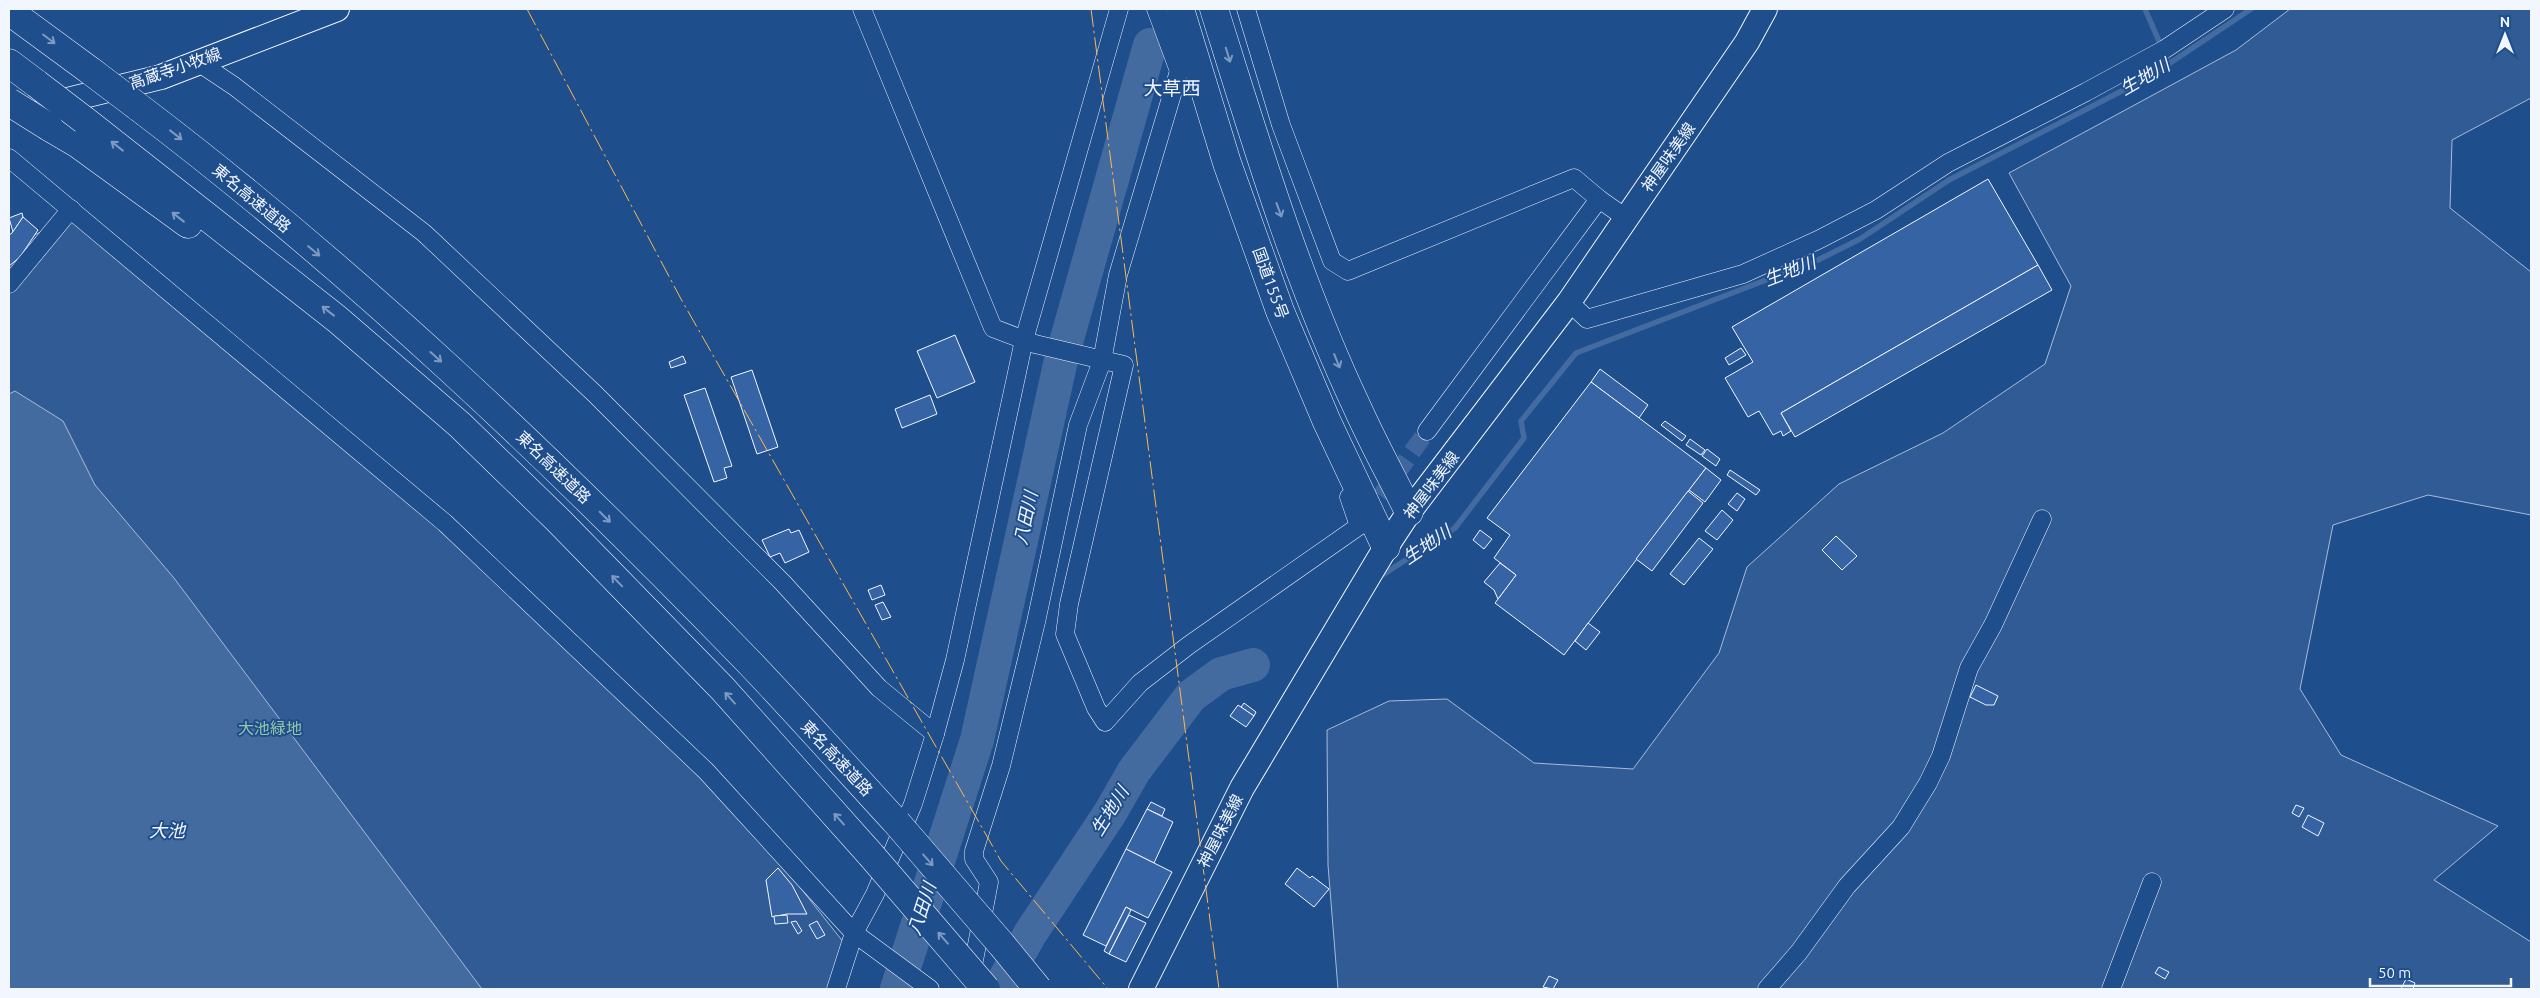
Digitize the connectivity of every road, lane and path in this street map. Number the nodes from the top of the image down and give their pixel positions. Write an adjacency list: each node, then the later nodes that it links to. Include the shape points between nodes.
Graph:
1 (337, 9): 12 (main road, 高蔵寺小牧線)
2 (862, 9): 22 (street, via 993,328)
3 (1119, 9): 22 (street)
4 (1156, 9): 11 (street)
5 (1180, 9): 11 (highway, 国道155号)
6 (1214, 9): 25 (highway, 国道155号, one-way to 25, via 1259,154 1313,302 1356,406)
7 (1246, 9): 17 (street, via 1280,125 1332,261 1348,271 1574,178)
8 (1765, 9): 19 (main road, 神屋味美線)
9 (2225, 9): 21 (street, via 2165,49 1948,163 1876,210 1743,274 1587,319)
10 (9, 11): 36 (highway, 東名高速道路, one-way to 36, bridge, via 181,139 363,292 584,495 749,662 896,823)
11 (1185, 59): 23 (street, via 1118,275); 23 (street, via 1216,171 1292,372 1355,510 1359,526 1189,645 1140,683 1105,722 1065,634 1068,604 1124,365); 28 (highway, 国道155号, via 1227,163 1280,311)
12 (198, 62): 15 (main road, 高蔵寺小牧線, via 161,76); 29 (street, via 234,86 424,233 595,394 783,583 879,688)
13 (9, 63): 27 (highway, one-way to 13, bridge, via 460,425 338,319)
14 (9, 102): 27 (highway, one-way to 14, bridge, via 174,214 78,144)
15 (9, 114)
16 (9, 158): 18 (street)
17 (1599, 199): 19 (street); 24 (street)
18 (71, 209): 20 (street); 31 (street, via 445,523 706,771)
19 (1626, 218): 21 (main road, 神屋味美線)
20 (9, 284)
21 (1569, 302): 25 (main road, 神屋味美線)
22 (1030, 342): 23 (street); 29 (street, via 956,660)
23 (1098, 360): 34 (street, via 1078,425 1036,622 1005,747 974,851 974,859 988,882)
24 (1427, 431)
25 (1409, 512): 28 (main road, 神屋味美線)
26 (2042, 519): 38 (street, via 1993,626 1969,668 1941,756 1928,783 1901,827 1846,886 1799,952)
27 (558, 520): 35 (highway, one-way to 27, bridge, via 722,688)
28 (1386, 547): 37 (main road, 神屋味美線, via 1242,788)
29 (935, 734): 31 (street, via 913,804 875,894)
30 (2152, 882): 39 (street)
31 (854, 933): 32 (street); 33 (street)
32 (927, 988)
33 (836, 989)
34 (968, 989)
35 (986, 989)
36 (1038, 989)
37 (1141, 989)
38 (1767, 989)
39 (2111, 989)

